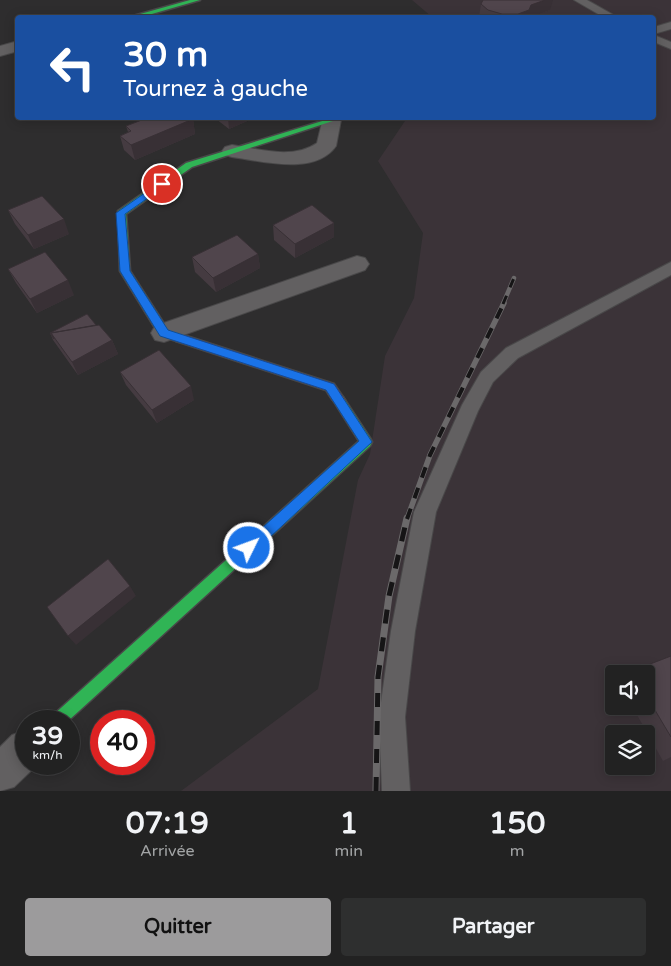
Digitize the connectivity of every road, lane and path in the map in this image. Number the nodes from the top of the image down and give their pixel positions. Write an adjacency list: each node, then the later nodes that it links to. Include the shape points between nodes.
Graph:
1 (197, 0): 3 (street)
2 (579, 0): 4 (lane)
3 (140, 15)
4 (608, 15)
5 (671, 25): 6 (lane)
6 (656, 30)
7 (656, 39): 8 (lane)
8 (671, 46)
9 (15, 47): 10 (street)
10 (0, 51)
11 (331, 120): 13 (street)
12 (334, 120): 13 (street, via 326,146 311,156 287,159)
13 (232, 151): 16 (street, via 189,165 121,213 125,271)
14 (357, 264): 16 (street)
15 (671, 268): 20 (lane, via 512,352 486,377 426,512 403,631 392,717)
16 (164, 333): 17 (street, via 330,387 366,442)
17 (69, 710)
18 (15, 759): 19 (street)
19 (0, 773)
20 (396, 791)

